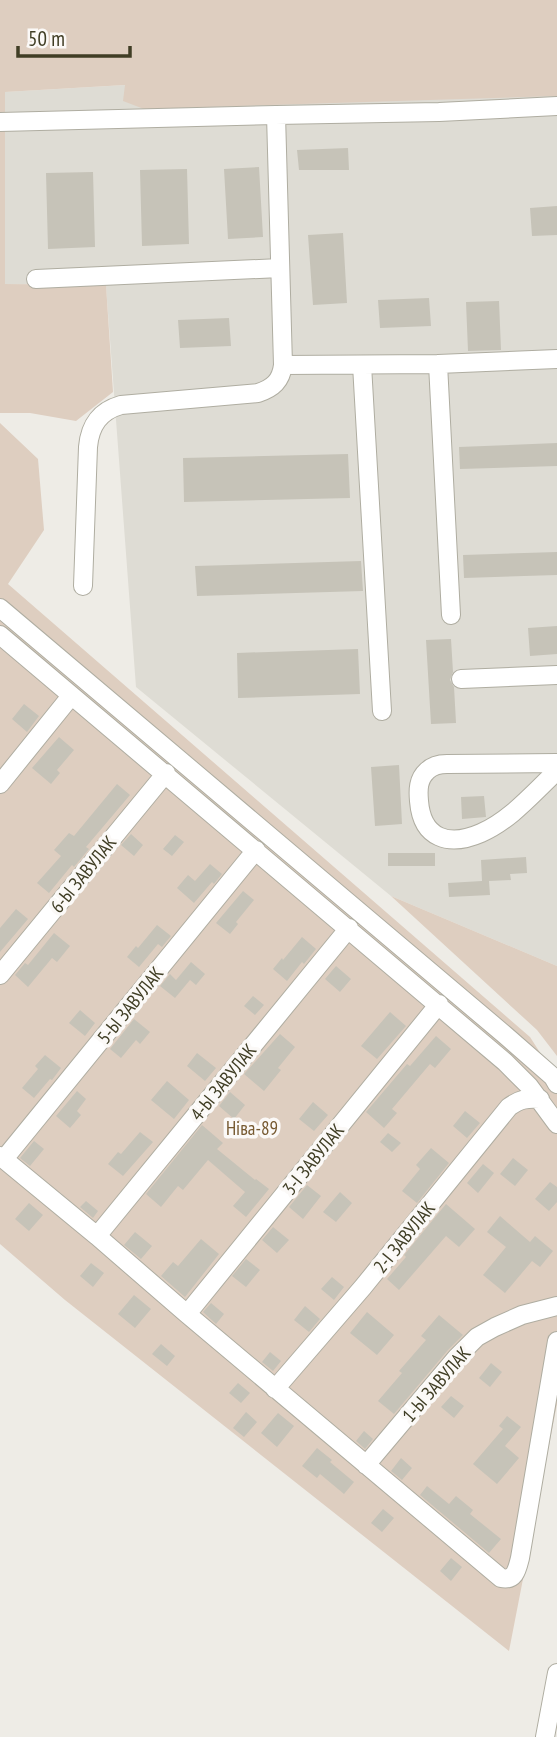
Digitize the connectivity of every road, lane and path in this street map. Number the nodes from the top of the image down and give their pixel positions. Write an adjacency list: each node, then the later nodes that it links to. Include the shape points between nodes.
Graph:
1 (557, 106): 2 (street)
2 (275, 115): 3 (street); 4 (street)
3 (0, 121)
4 (280, 268): 5 (street); 8 (street)
5 (36, 279)
6 (557, 359): 7 (street)
7 (438, 364): 9 (street); 12 (street)
8 (283, 365): 9 (street); 10 (street, via 276,384 258,393 121,405 97,419 88,447)
9 (362, 365): 17 (street)
10 (83, 586)
11 (0, 608): 26 (street)
12 (451, 615)
13 (0, 635): 16 (street)
14 (557, 675): 15 (street)
15 (461, 679)
16 (71, 696): 20 (street); 21 (street)
17 (382, 711)
18 (557, 763): 19 (street, via 433,767 419,785 423,823 442,838 475,835 503,819)
19 (557, 771)
20 (166, 774): 22 (street); 24 (street, 6-Ы ЗАВУЛАК)
21 (0, 784)
22 (256, 850): 23 (street); 29 (street, 5-Ы ЗАВУЛАК)
23 (349, 928): 25 (street); 30 (street, 4-Ы ЗАВУЛАК)
24 (0, 975)
25 (439, 1004): 27 (street); 32 (street, 3-І ЗАВУЛАК)
26 (556, 1080)
27 (540, 1099): 28 (street); 34 (street, 2-І ЗАВУЛАК, via 529,1098 509,1107)
28 (557, 1125)
29 (2, 1158): 30 (street)
30 (97, 1236): 32 (street)
31 (557, 1306): 35 (street, 1-Ы ЗАВУЛАК, via 522,1315 477,1338)
32 (187, 1314): 34 (street)
33 (557, 1341): 35 (street, via 520,1558 512,1578 500,1578 488,1569)
34 (275, 1389): 35 (street)
35 (366, 1465)
36 (557, 1672): 37 (street)
37 (545, 1737)

